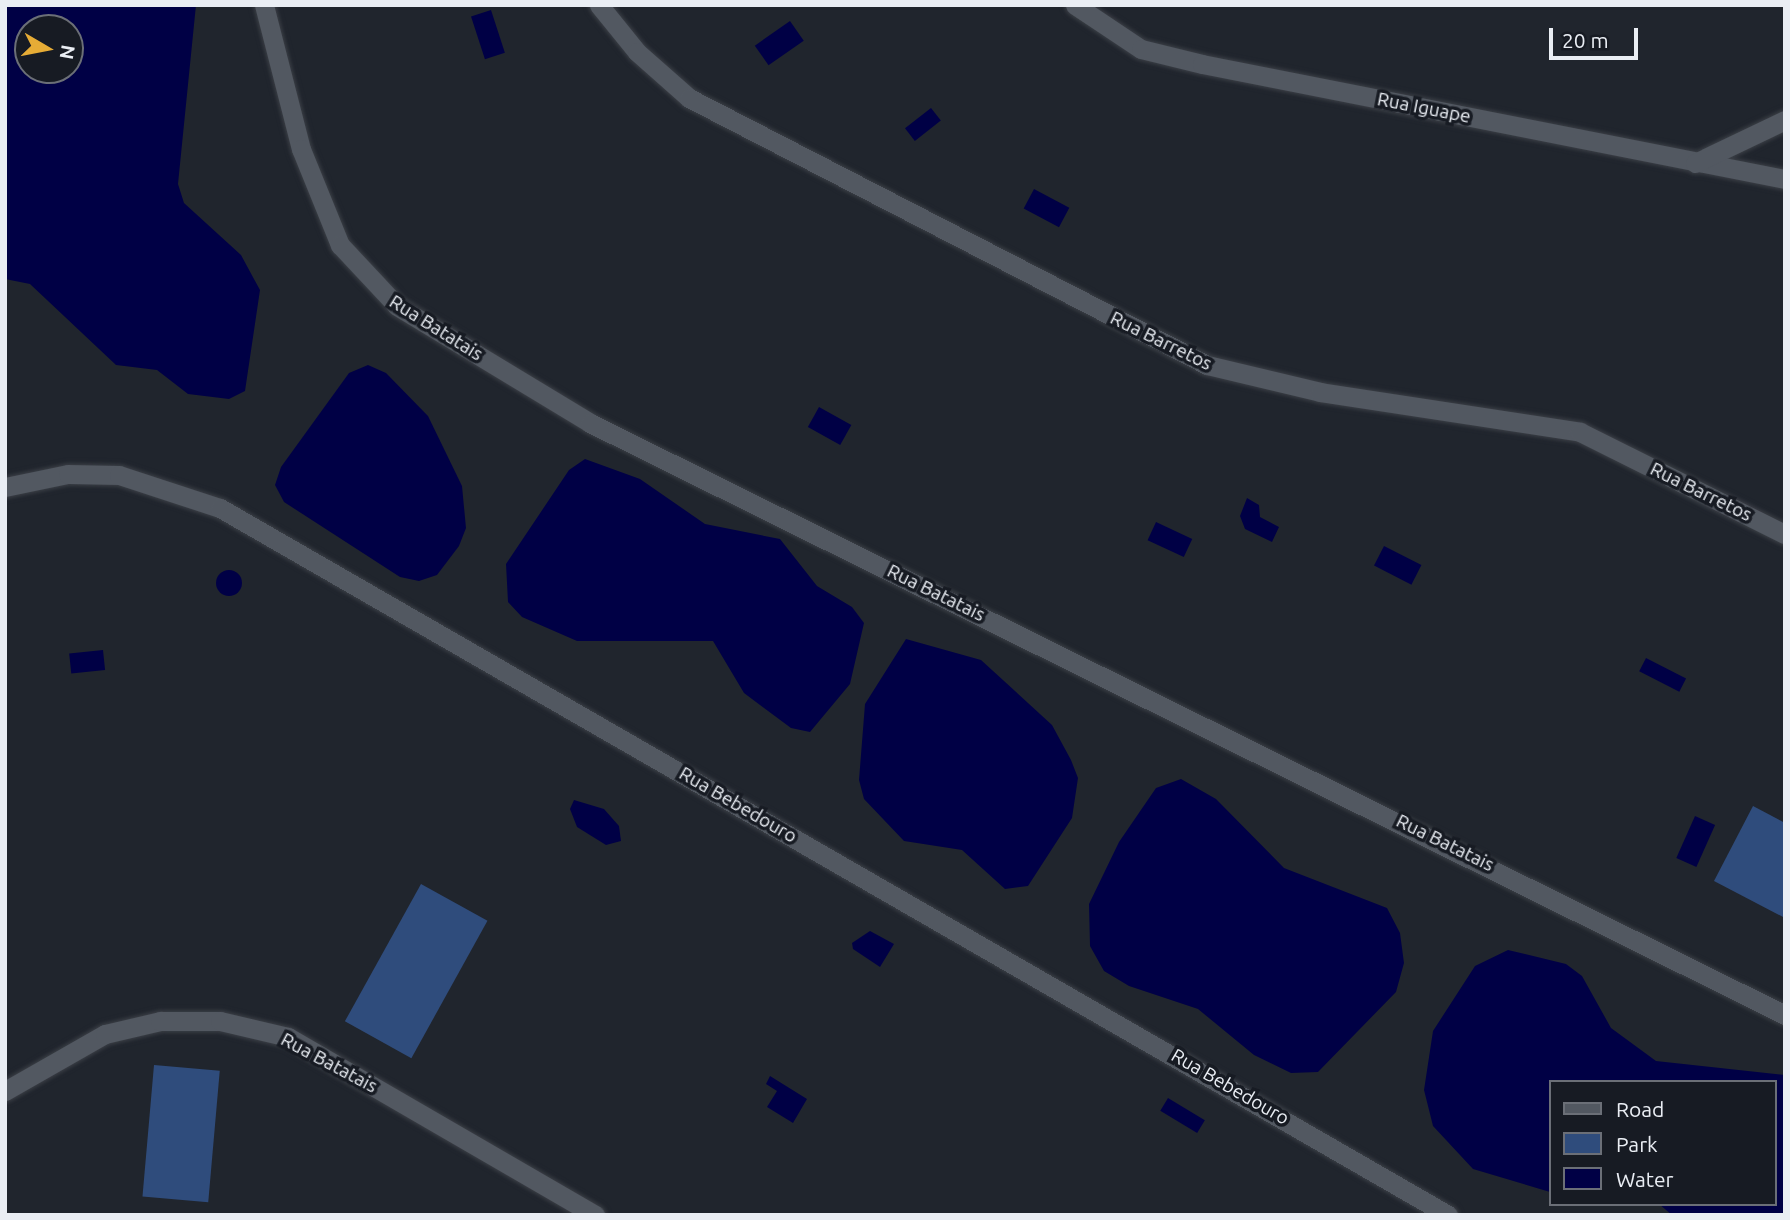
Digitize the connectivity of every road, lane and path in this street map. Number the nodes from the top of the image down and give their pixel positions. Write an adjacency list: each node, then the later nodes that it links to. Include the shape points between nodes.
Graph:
1 (264, 5): 9 (street, Rua Batatais, via 301,149 340,245 397,306 590,423)
2 (599, 5): 8 (street, Rua Barretos, via 637,52 689,99 1207,365 1320,392 1580,432)
3 (1075, 5): 5 (street, Rua Iguape, via 1141,49)
4 (1785, 120): 5 (street)
5 (1695, 163): 6 (street, Rua Iguape)
6 (1785, 179)
7 (5, 487): 12 (street, Rua Bebedouro, via 68,474 119,475 220,508)
8 (1785, 534)
9 (1785, 1015)
10 (5, 1091): 11 (street, Rua Batatais, via 105,1034 160,1021 220,1021 288,1037)
11 (595, 1215)
12 (1448, 1215)

